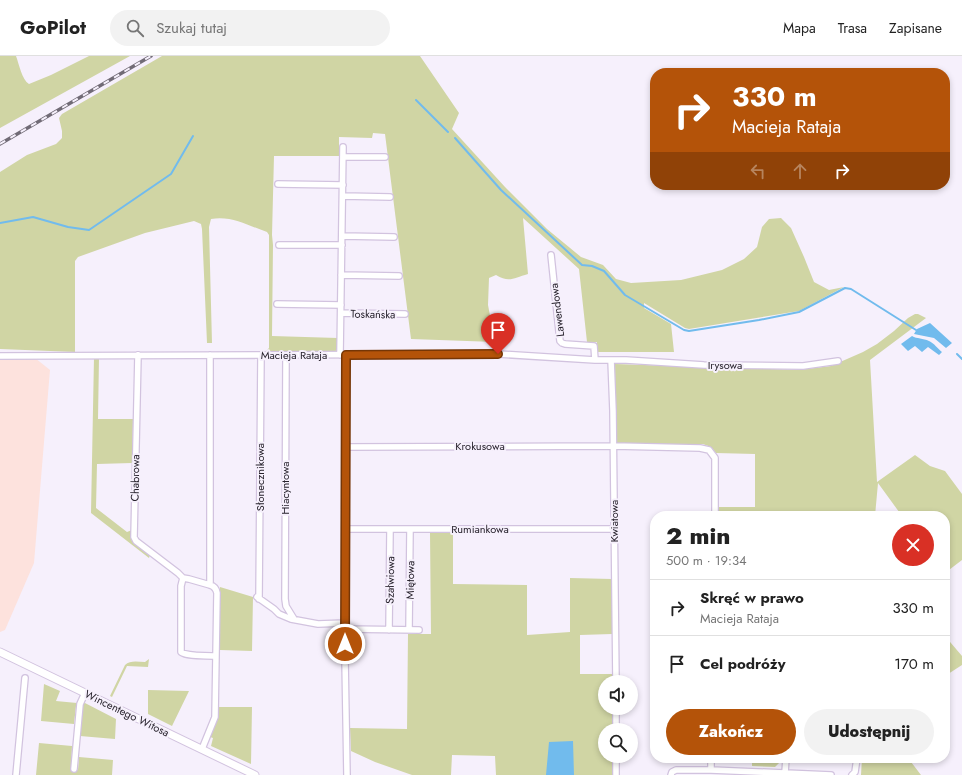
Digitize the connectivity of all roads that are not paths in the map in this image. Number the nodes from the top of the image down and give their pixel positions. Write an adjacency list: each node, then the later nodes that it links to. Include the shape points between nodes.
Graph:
1 (343, 147): 2 (street, Toskańska)
2 (343, 157): 3 (street); 5 (street, Toskańska)
3 (385, 157)
4 (278, 184): 5 (street)
5 (343, 185): 6 (street, Toskańska)
6 (343, 196): 7 (street); 8 (street, Toskańska)
7 (390, 197)
8 (342, 236): 9 (street); 11 (street, Toskańska)
9 (394, 237)
10 (279, 245): 11 (street)
11 (342, 245): 13 (street, Toskańska)
12 (551, 255): 25 (street, Lawendowa, via 560,341 565,344 594,346)
13 (341, 275): 14 (street); 16 (street, Toskańska)
14 (398, 276)
15 (277, 304): 16 (street, Toskańska)
16 (341, 305): 17 (street, Toskańska)
17 (341, 313): 18 (street, Toskańska); 23 (street, Toskańska)
18 (405, 314)
19 (138, 355): 20 (street, Macieja Rataja); 24 (street, Macieja Rataja); 35 (street, Chabrowa, via 134,537)
20 (210, 355): 21 (street, Macieja Rataja); 36 (street)
21 (260, 355): 22 (street, Macieja Rataja); 37 (street, Słonecznikowa, via 258,598 279,614)
22 (286, 355): 23 (street, Macieja Rataja); 37 (street, Hiacyntowa, via 284,599)
23 (343, 355): 25 (street, Macieja Rataja, via 498,354); 29 (street, Toskańska)
24 (0, 356)
25 (595, 360): 26 (street, Macieja Rataja)
26 (611, 360): 27 (street, Irysowa, via 704,365 803,366); 28 (street, Kwiatowa)
27 (838, 360)
28 (614, 446): 29 (street, Krokusowa); 30 (street, Krokusowa, via 709,450 715,458); 33 (street, Kwiatowa)
29 (346, 447): 31 (street, Toskańska)
30 (715, 511)
31 (345, 529): 34 (street, Rumiankowa); 38 (street, Toskańska)
32 (410, 529): 33 (street, Rumiankowa); 34 (street, Rumiankowa); 40 (street, Miętowa)
33 (614, 529): 44 (street, Kwiatowa)
34 (390, 530): 39 (street, Szałwiowa)
35 (183, 578): 36 (street, Chabrowa); 43 (street, via 181,652 185,655)
36 (210, 585): 43 (street, via 215,588 216,593)
37 (294, 619): 38 (street)
38 (345, 626): 39 (street); 58 (street, Toskańska)
39 (389, 630): 40 (street)
40 (409, 630): 41 (street)
41 (419, 630)
42 (0, 652): 46 (street, Wincentego Witosa)
43 (215, 656): 47 (street, via 215,717)
44 (616, 675)
45 (25, 678): 56 (street)
46 (85, 693): 47 (street, Wincentego Witosa); 52 (street, via 80,704)
47 (202, 750): 57 (street, Wincentego Witosa)
48 (616, 763): 59 (street)
49 (711, 763): 53 (street)
50 (786, 763): 55 (street)
51 (857, 763): 62 (street)
52 (74, 769)
53 (711, 770): 54 (street); 60 (street, via 676,770)
54 (748, 773): 55 (street)
55 (785, 773): 61 (street)
56 (16, 775)
57 (255, 775)
58 (347, 775)
59 (616, 775)
60 (671, 775)
61 (831, 775)
62 (853, 775)

